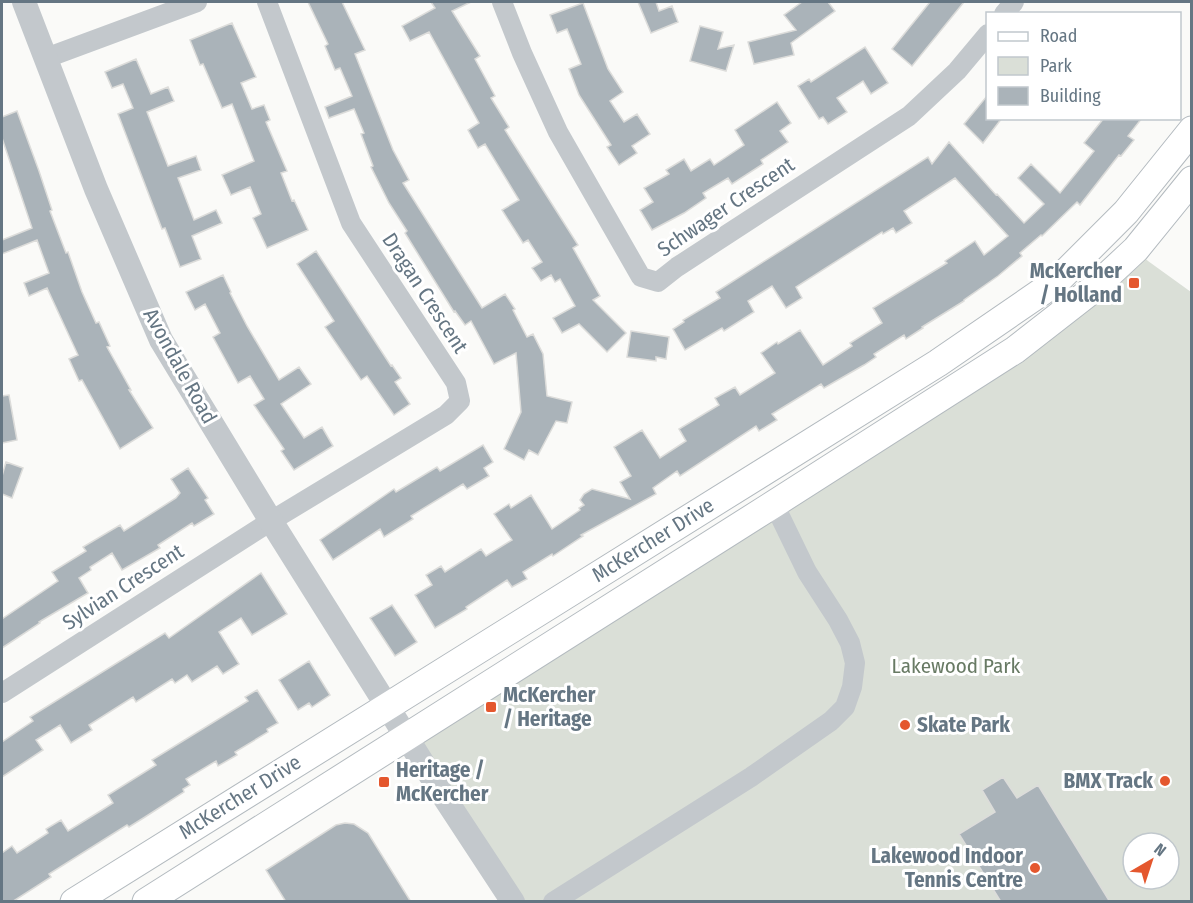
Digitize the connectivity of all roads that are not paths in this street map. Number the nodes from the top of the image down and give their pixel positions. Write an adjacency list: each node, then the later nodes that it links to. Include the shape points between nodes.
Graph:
1 (24, 2): 6 (street, Avondale Road)
2 (197, 2): 6 (street)
3 (267, 2): 10 (street, Dragan Crescent, via 351,223 456,383 460,401 446,415)
4 (502, 2): 5 (street, Schwager Crescent, via 564,142 641,277 658,282 909,116 957,71)
5 (986, 35)
6 (46, 58): 10 (street, Avondale Road, via 160,340)
7 (1191, 130): 12 (main road, McKercher Drive, via 1126,212 1056,282 938,363)
8 (1191, 180): 9 (main road, McKercher Drive, via 1136,249 1092,290 1014,350)
9 (774, 504): 13 (main road, McKercher Drive); 17 (street, via 807,572 850,643 855,663 845,707 752,777)
10 (271, 521): 11 (street, Sylvian Crescent); 12 (street, Avondale Road)
11 (2, 693)
12 (387, 705): 13 (street, Avondale Road); 14 (main road, McKercher Drive)
13 (407, 736): 15 (main road, McKercher Drive); 16 (street, Avondale Road)
14 (74, 902)
15 (146, 902)
16 (513, 902)
17 (553, 902)

